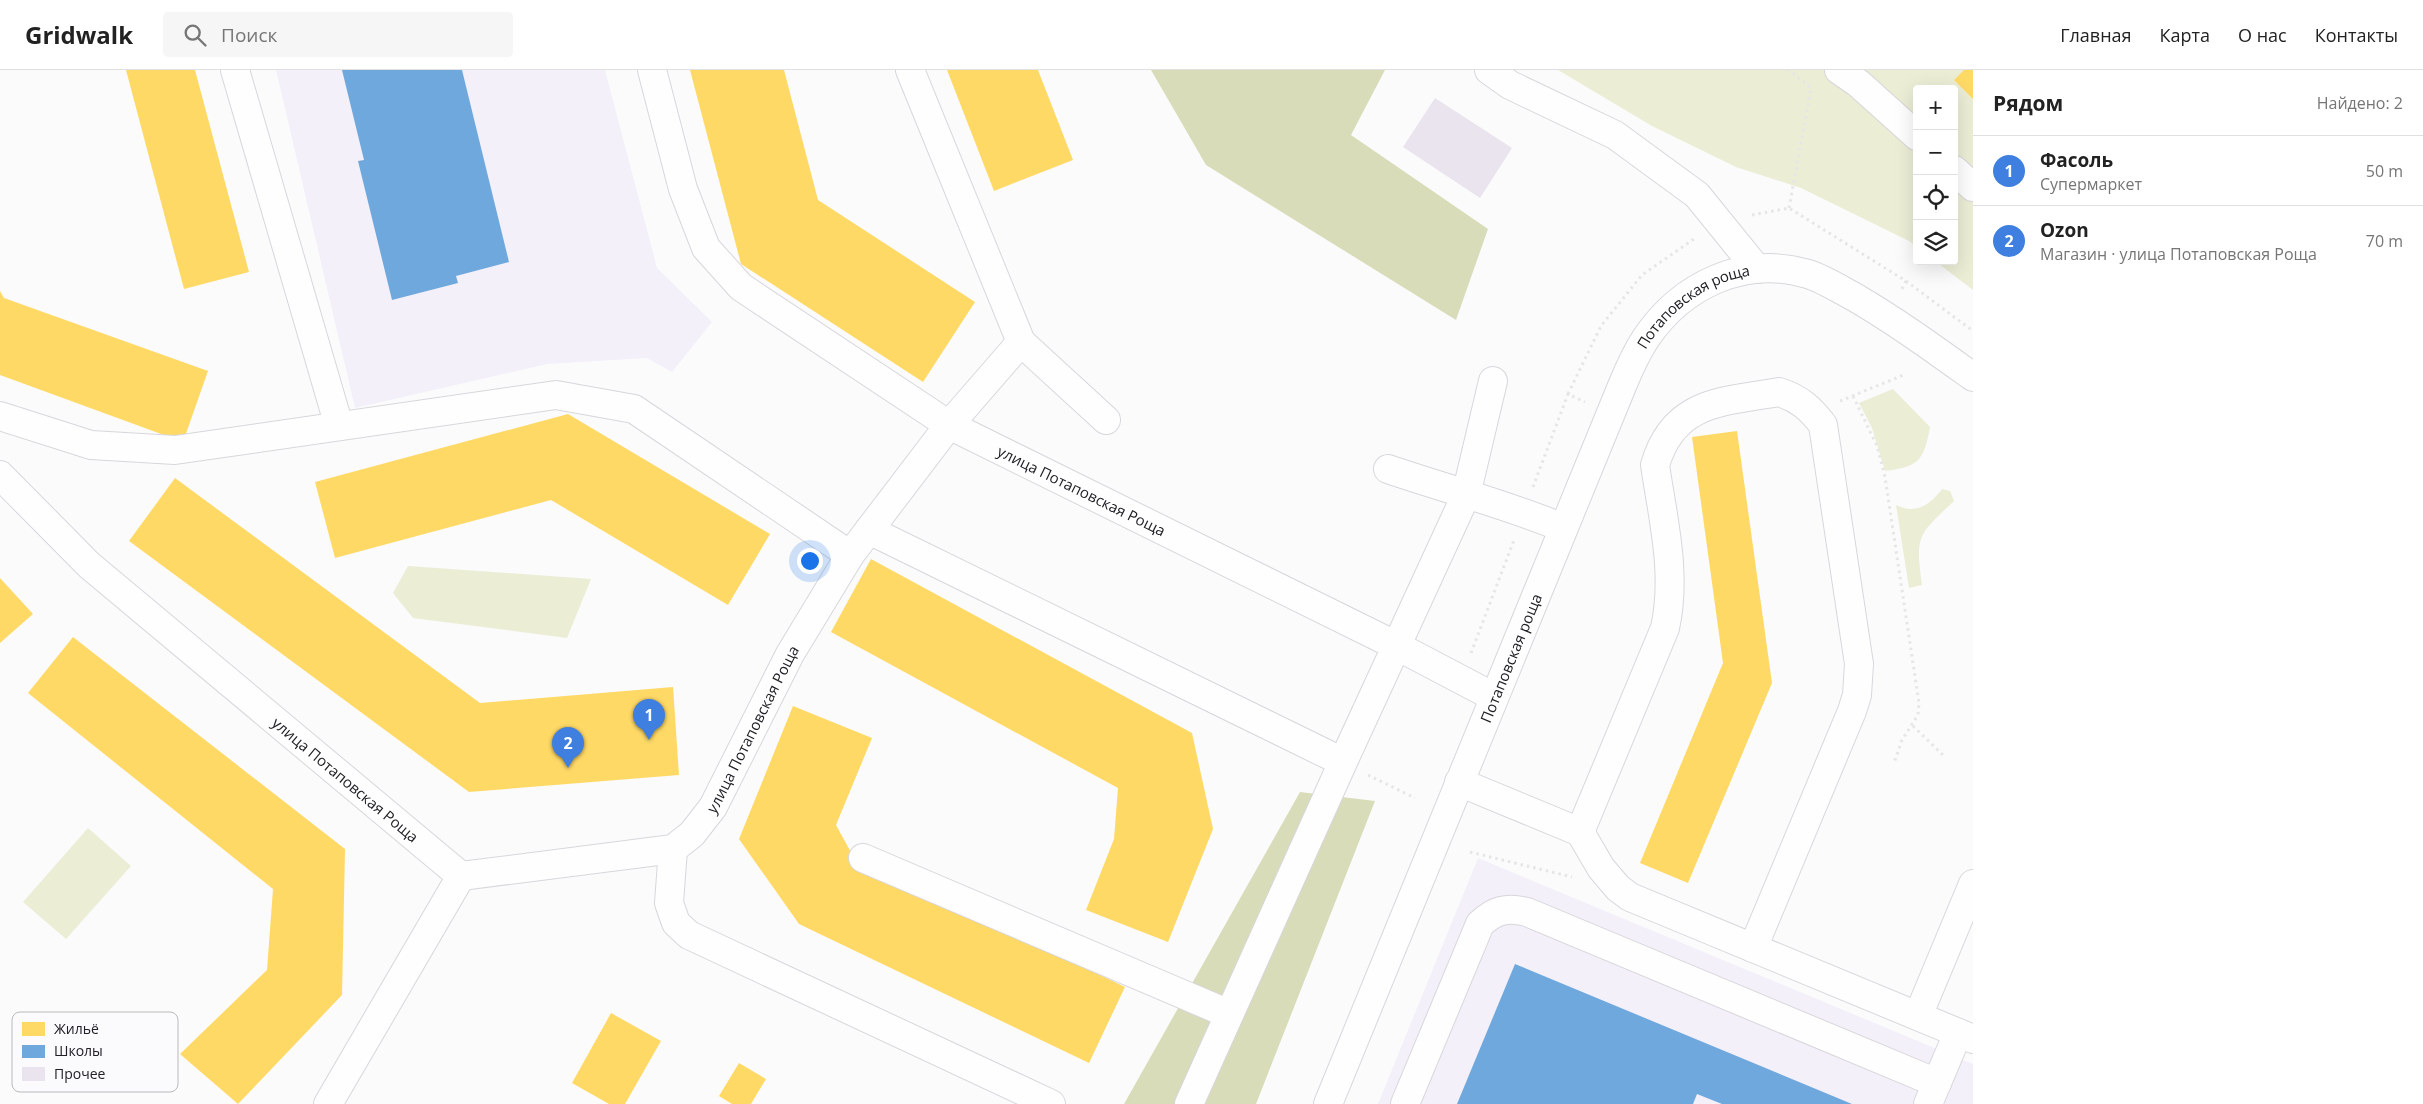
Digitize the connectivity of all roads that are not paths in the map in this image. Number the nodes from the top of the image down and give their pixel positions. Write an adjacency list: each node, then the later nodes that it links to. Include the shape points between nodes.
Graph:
1 (235, 70): 16 (street)
2 (652, 70): 15 (street, via 683,189 706,248 741,288)
3 (910, 70): 10 (street)
4 (1489, 70): 9 (street, via 1510,85 1615,135 1697,195)
5 (1839, 70): 6 (street)
6 (1913, 132)
7 (1958, 174): 8 (street)
8 (1973, 188)
9 (1757, 269): 11 (street, Потаповская роща, via 1782,269 1809,275 1841,290 1887,316); 20 (street, Потаповская роща, via 1728,274 1687,294 1646,338 1622,386)
10 (1021, 342): 14 (street); 15 (street)
11 (1973, 377)
12 (1493, 381): 19 (street)
13 (0, 416): 16 (street, via 91,445 175,450)
14 (1106, 420)
15 (949, 425): 21 (street, улица Потаповская Роща); 23 (street, улица Потаповская Роща)
16 (339, 426): 22 (street, via 556,395 634,409)
17 (1388, 469): 19 (street)
18 (0, 475): 30 (street, улица Потаповская Роща, via 89,566)
19 (1466, 495): 20 (street, via 1524,512); 23 (street)
20 (1563, 528): 24 (street, Потаповская роща)
21 (869, 530): 22 (street, улица Потаповская Роща); 25 (street)
22 (850, 555): 28 (street, улица Потаповская Роща, via 790,654 713,807 692,834)
23 (1397, 646): 24 (street, улица Потаповская Роща); 25 (street)
24 (1494, 697): 26 (street, Потаповская роща)
25 (1343, 762): 33 (street)
26 (1459, 782): 27 (street); 40 (street, Потаповская роща)
27 (1580, 832): 32 (street, via 1600,868 1630,897); 32 (street, via 1665,628 1671,581 1655,464 1667,435 1689,413 1708,404 1779,392 1801,401 1823,425 1860,664 1859,678 1852,711)
28 (673, 849): 30 (street); 38 (street, via 669,903 676,923 689,935)
29 (863, 858): 33 (street)
30 (460, 876): 37 (street)
31 (1973, 884): 34 (street)
32 (1753, 948): 34 (street)
33 (1229, 1014): 39 (street)
34 (1918, 1016): 35 (street)
35 (1965, 1036): 36 (street)
36 (1933, 1093): 41 (street, via 1512,908 1490,914 1480,924)
37 (328, 1104)
38 (1051, 1104)
39 (1189, 1104)
40 (1328, 1104)
41 (1405, 1104)

